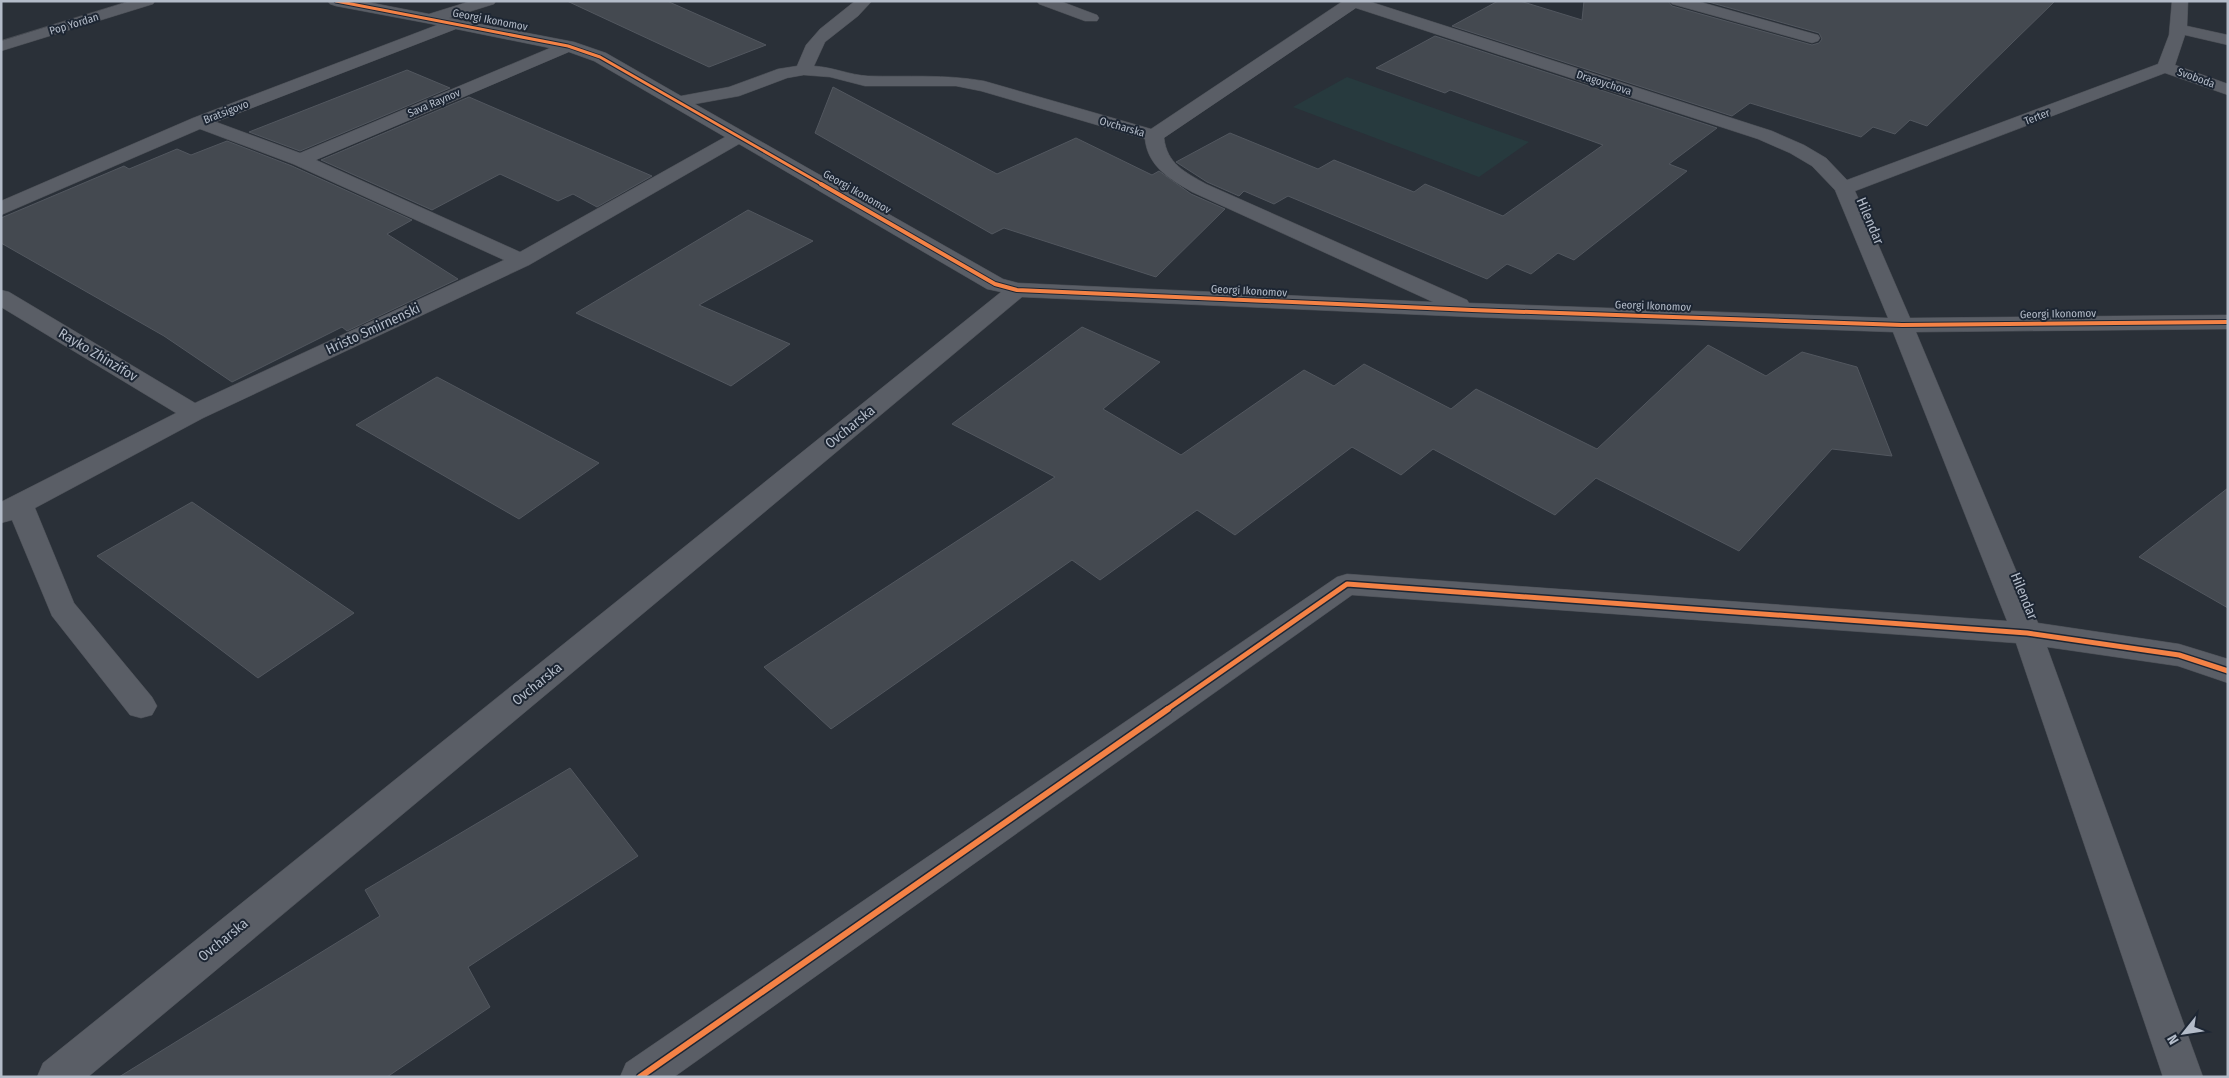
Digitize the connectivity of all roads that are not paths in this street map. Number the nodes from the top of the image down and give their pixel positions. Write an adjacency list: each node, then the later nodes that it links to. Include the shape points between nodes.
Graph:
1 (147, 1): 15 (street, Pop Yordan)
2 (336, 1): 10 (street, Georgi Ikonomov)
3 (488, 1): 10 (street)
4 (864, 1): 18 (street, via 814,45)
5 (1045, 1): 9 (street)
6 (1678, 1): 13 (street)
7 (2180, 1): 12 (street)
8 (1353, 2): 23 (street, Ovcharska); 25 (street, Dragoychova, via 1765,135 1819,162)
9 (1091, 18)
10 (429, 19): 11 (street, Georgi Ikonomov)
11 (455, 24): 16 (street, Georgi Ikonomov); 21 (street, Bratsigovo)
12 (2180, 29): 14 (street); 17 (street)
13 (1812, 38)
14 (2228, 40)
15 (1, 46)
16 (568, 46): 20 (street, Georgi Ikonomov, via 600,57); 24 (street, Sava Raynov)
17 (2165, 67): 19 (street, Svoboda); 25 (street, Terter)
18 (804, 70): 20 (street, Ovcharska, via 784,73 733,92); 23 (street, Ovcharska, via 831,72 865,81 956,81 984,86)
19 (2228, 90)
20 (680, 102): 22 (street, Georgi Ikonomov)
21 (199, 122): 24 (street); 26 (street, Bratsigovo)
22 (740, 136): 27 (street, Hristo Smirnenski); 28 (street, Georgi Ikonomov, via 995,284)
23 (1154, 136): 30 (street, via 1156,154 1174,173 1199,188)
24 (300, 160): 27 (street)
25 (1844, 188): 32 (street, Hilendar)
26 (1, 209)
27 (521, 260): 33 (street, Hristo Smirnenski)
28 (1017, 290): 30 (street, Georgi Ikonomov); 38 (street, Ovcharska)
29 (1, 297): 33 (street, Rayko Zhinzifov)
30 (1472, 310): 32 (street, Georgi Ikonomov)
31 (2228, 322): 32 (street, Georgi Ikonomov)
32 (1902, 325): 35 (street, Hilendar)
33 (194, 413): 34 (street, Hristo Smirnenski)
34 (11, 510): 37 (street, via 62,608)
35 (2027, 633): 36 (street, via 2179,655); 39 (street, via 1347,584); 40 (street, Hilendar)
36 (2228, 671)
37 (140, 706)
38 (57, 1077)
39 (640, 1077)
40 (2183, 1077)

